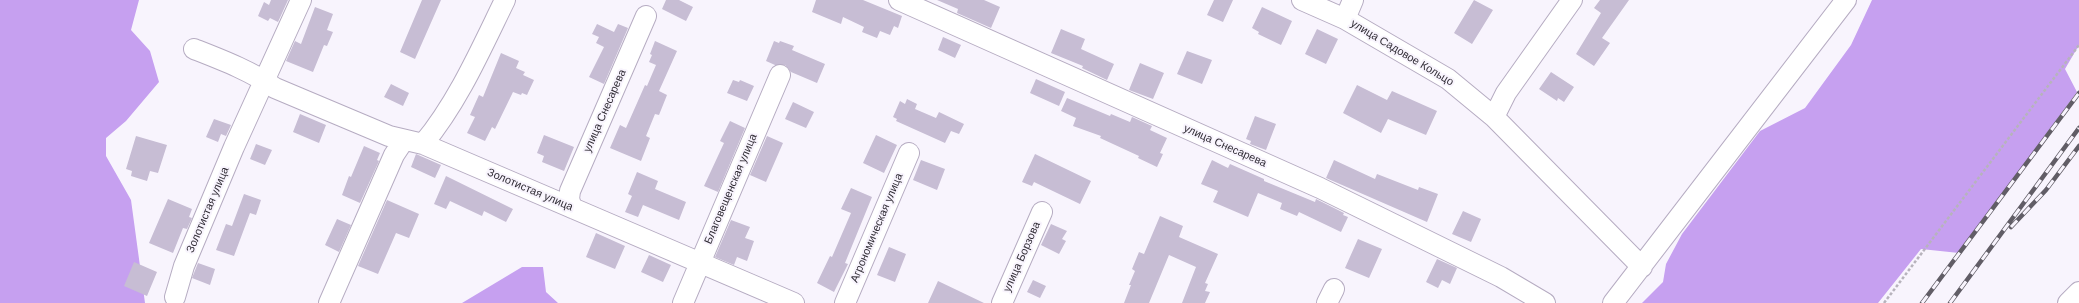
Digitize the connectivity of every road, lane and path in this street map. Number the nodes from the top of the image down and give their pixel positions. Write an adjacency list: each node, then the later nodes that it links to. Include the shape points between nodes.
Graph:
1 (301, 0): 13 (street)
2 (505, 0): 15 (street, via 468,74 438,126)
3 (899, 0): 28 (street, улица Снесарева, via 1320,188 1501,277)
4 (1302, 0): 9 (street, улица Садовое Кольцо)
5 (1353, 0): 9 (street)
6 (1572, 0): 14 (street, via 1506,92)
7 (1846, 0): 20 (street)
8 (646, 16): 17 (street, улица Снесарева, via 570,191)
9 (1345, 19): 14 (street, улица Садовое Кольцо, via 1448,79)
10 (2079, 45): 30 (path)
11 (194, 49): 13 (street, Золотистая улица)
12 (780, 75): 19 (street, Благовещенская улица)
13 (265, 80): 15 (street, Золотистая улица, via 275,88 389,136); 22 (street, Золотистая улица, via 187,260)
14 (1494, 117): 20 (street, улица Садовое Кольцо)
15 (414, 142): 17 (street, Золотистая улица); 23 (street, via 394,155)
16 (909, 153): 26 (street, Агрономическая улица)
17 (572, 208): 19 (street, Золотистая улица)
18 (1042, 212): 27 (street, улица Борзова)
19 (700, 263): 24 (street, Благовещенская улица); 25 (street, Золотистая улица)
20 (1642, 267): 29 (street)
21 (2079, 292): 31 (street)
22 (175, 296)
23 (329, 303)
24 (683, 303)
25 (794, 303)
26 (844, 303)
27 (1002, 303)
28 (1545, 303)
29 (1613, 303)
30 (1884, 303)
31 (2068, 303)

